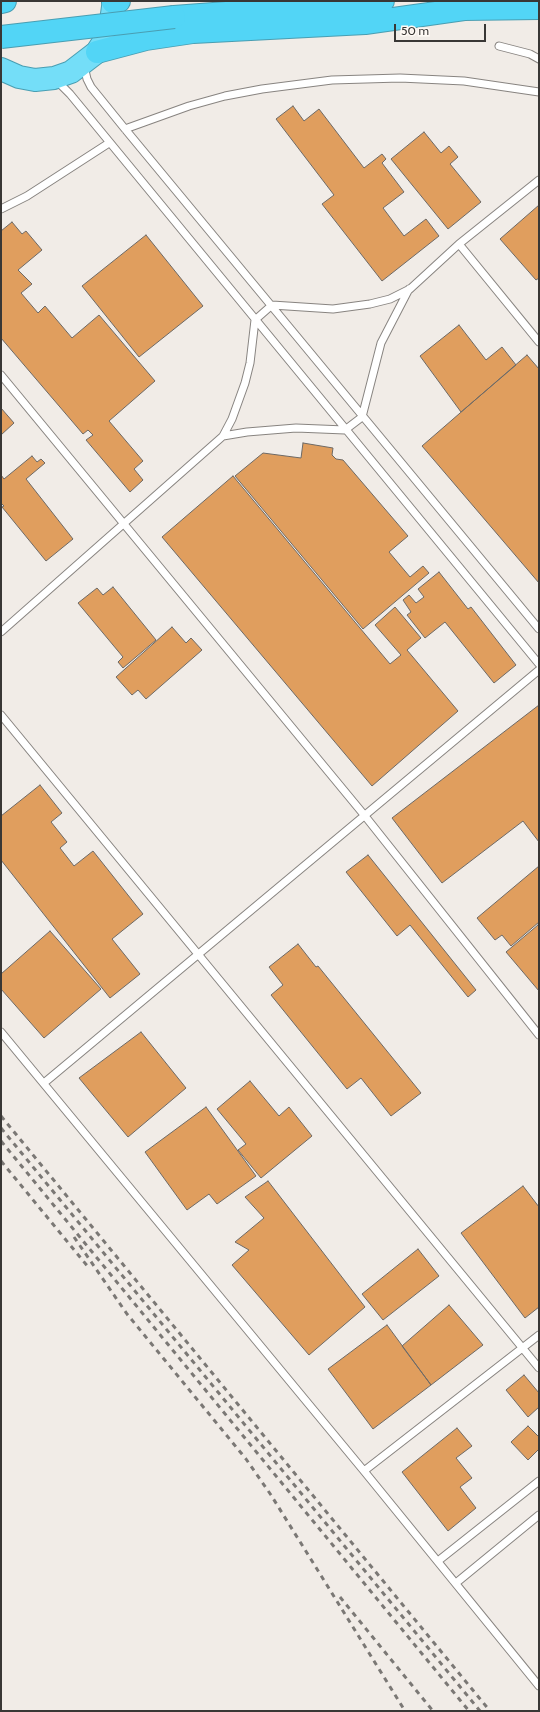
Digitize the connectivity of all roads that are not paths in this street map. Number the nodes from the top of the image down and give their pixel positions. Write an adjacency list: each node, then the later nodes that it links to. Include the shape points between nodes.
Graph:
1 (5, 1): 4 (highway)
2 (115, 1): 8 (highway, via 110,28)
3 (383, 1): 6 (highway, bridge, via 174,17)
4 (1, 2)
5 (539, 8): 8 (highway, via 464,9 365,23 193,32 146,38)
6 (1, 37)
7 (499, 46): 9 (lane)
8 (91, 57): 11 (highway, via 71,72); 13 (lane, via 87,79 91,88)
9 (539, 59)
10 (1, 69): 11 (highway, via 19,77 35,80)
11 (54, 78): 14 (lane)
12 (539, 92): 13 (lane, via 494,84 434,79 325,80 225,96)
13 (124, 129): 19 (lane)
14 (109, 143): 16 (lane, via 27,196); 20 (lane)
15 (539, 180): 17 (lane)
16 (1, 209)
17 (459, 244): 18 (lane); 21 (lane)
18 (410, 289): 19 (lane, via 390,299 351,307 313,309); 23 (lane, via 381,343)
19 (272, 305): 20 (lane); 23 (lane)
20 (255, 320): 24 (lane); 25 (lane, via 245,383)
21 (539, 342)
22 (1, 375): 26 (lane)
23 (362, 417): 24 (lane); 27 (lane)
24 (345, 430): 25 (lane, via 284,428); 29 (lane)
25 (223, 436): 26 (lane)
26 (124, 525): 28 (lane); 32 (lane)
27 (539, 629)
28 (1, 632)
29 (539, 664)
30 (539, 670): 32 (lane)
31 (1, 715): 33 (lane)
32 (365, 816): 33 (lane); 35 (lane)
33 (198, 954): 36 (lane); 38 (lane)
34 (1, 1032): 36 (lane)
35 (539, 1035)
36 (44, 1083): 40 (lane)
37 (539, 1335): 38 (lane)
38 (523, 1348): 39 (lane); 40 (lane)
39 (539, 1368)
40 (364, 1470): 43 (lane)
41 (539, 1481): 43 (lane)
42 (539, 1514): 44 (lane)
43 (438, 1561): 44 (lane)
44 (456, 1583): 45 (lane)
45 (536, 1678): 46 (lane)
46 (539, 1686)

